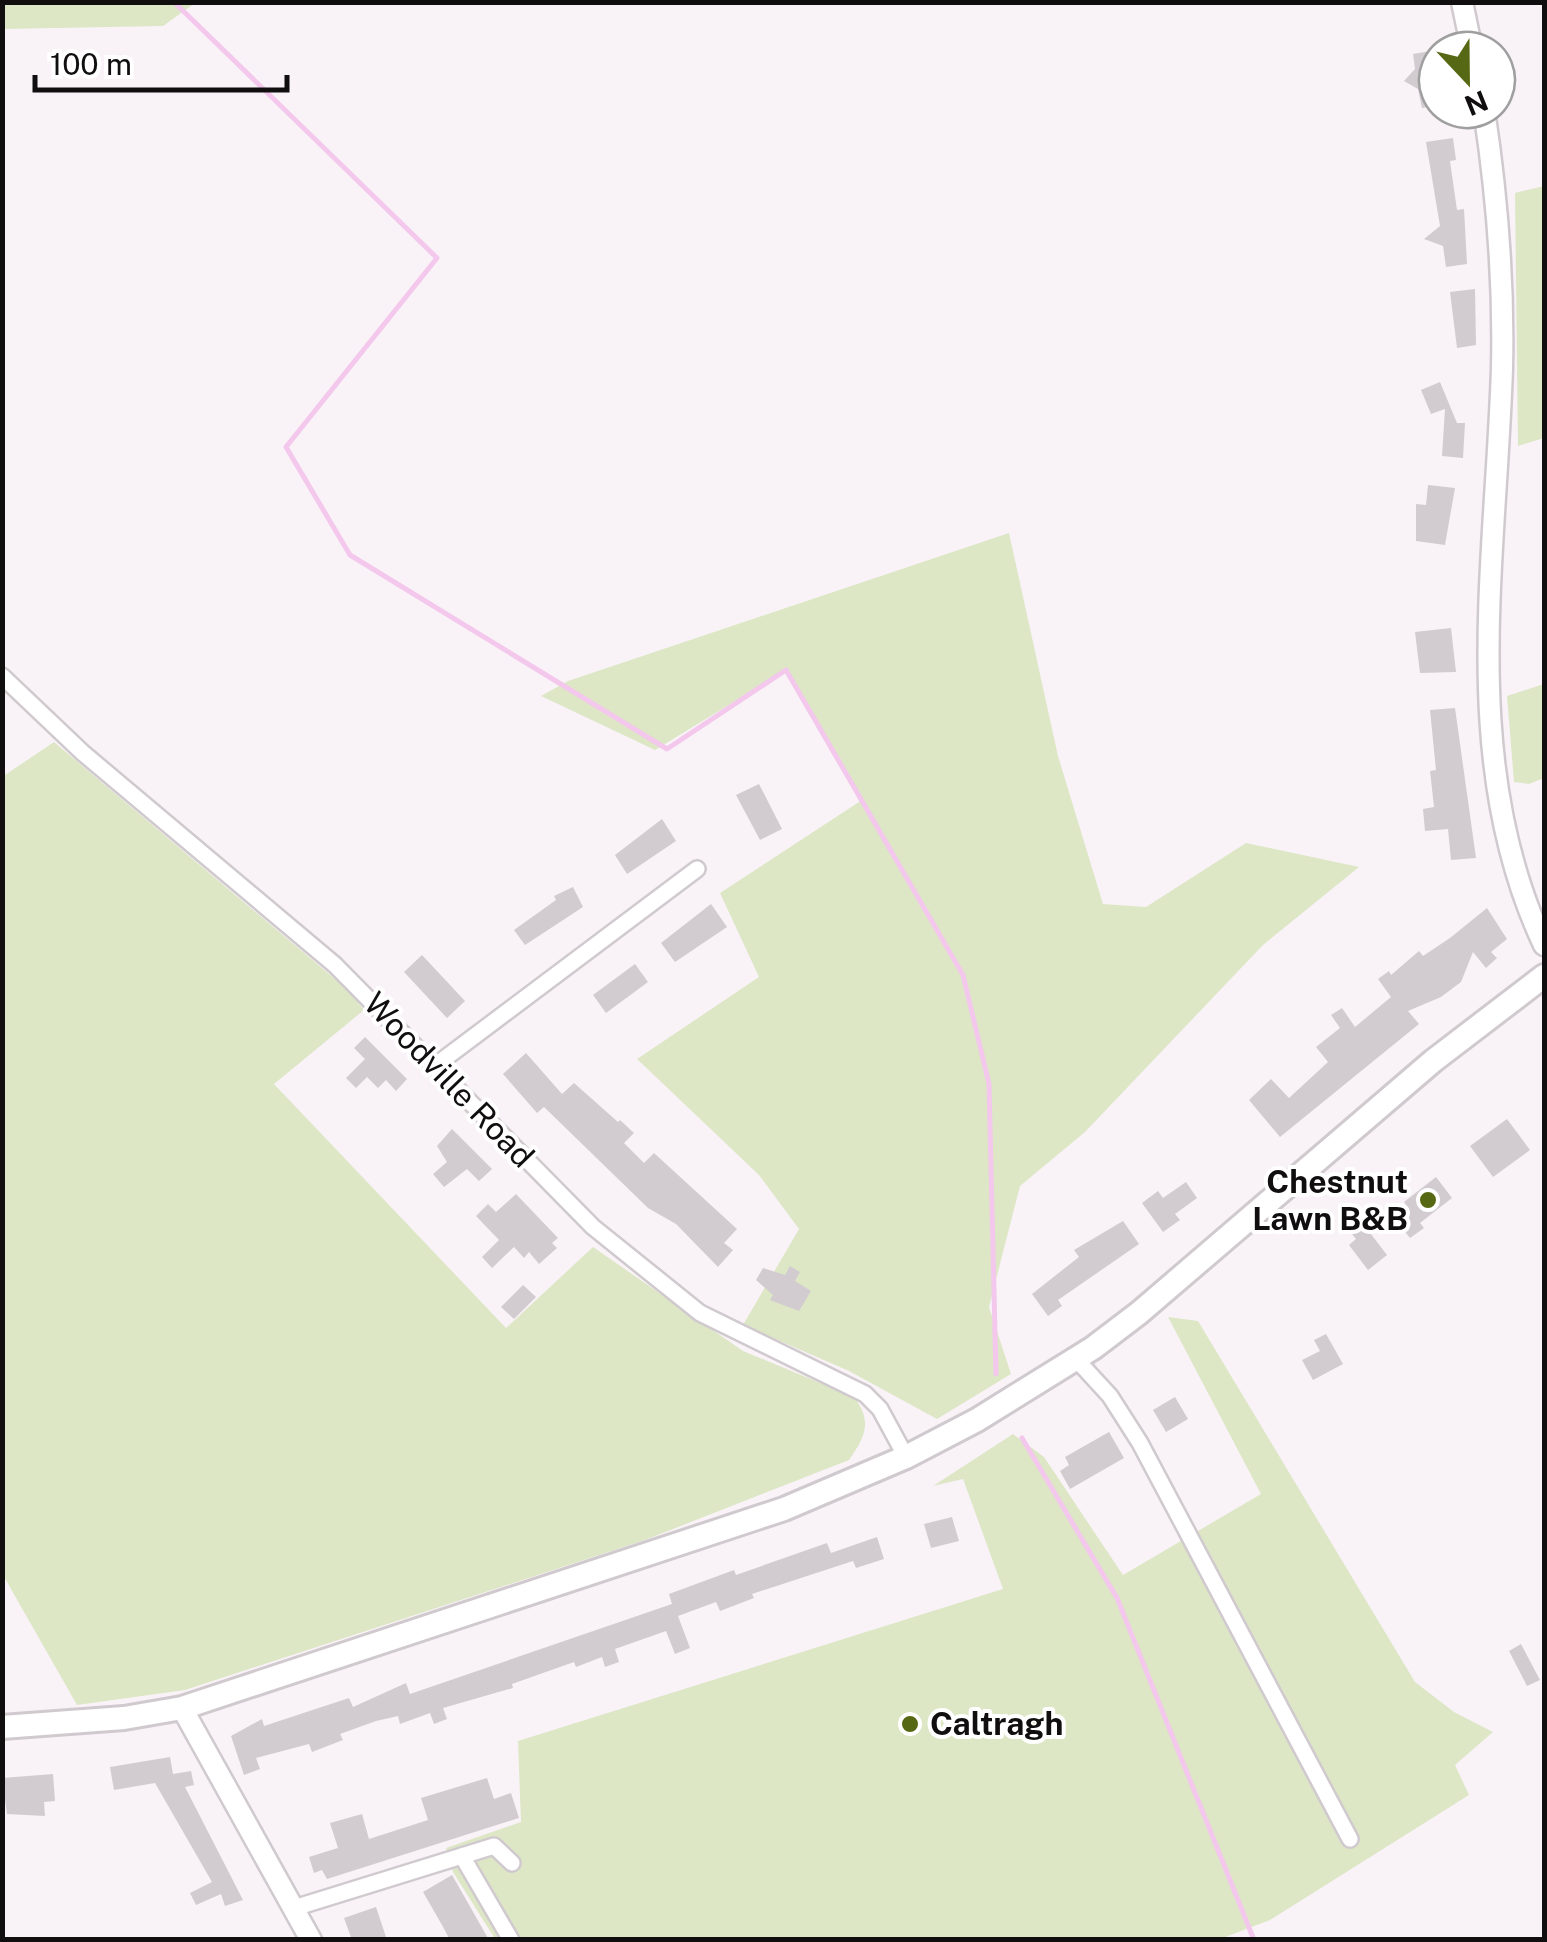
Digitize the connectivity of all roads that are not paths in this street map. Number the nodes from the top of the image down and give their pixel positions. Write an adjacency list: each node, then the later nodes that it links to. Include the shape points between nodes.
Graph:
1 (1462, 2): 2 (street)
2 (1468, 30)
3 (1487, 130): 6 (street, via 1502,366 1488,575 1492,748 1511,846)
4 (2, 676): 8 (street, Woodville Road, via 83,753 336,965)
5 (697, 868): 8 (street)
6 (1544, 945)
7 (1544, 976): 9 (main road)
8 (436, 1065): 10 (street, Woodville Road, via 593,1226 700,1313 866,1394)
9 (1076, 1360): 10 (main road); 13 (street, via 1140,1443)
10 (906, 1456): 11 (main road, via 648,1557)
11 (182, 1708): 12 (main road); 16 (street)
12 (2, 1727)
13 (1350, 1839)
14 (462, 1856): 15 (street, via 494,1846); 16 (street); 18 (street)
15 (512, 1863)
16 (294, 1908): 17 (street)
17 (311, 1940)
18 (511, 1940)

